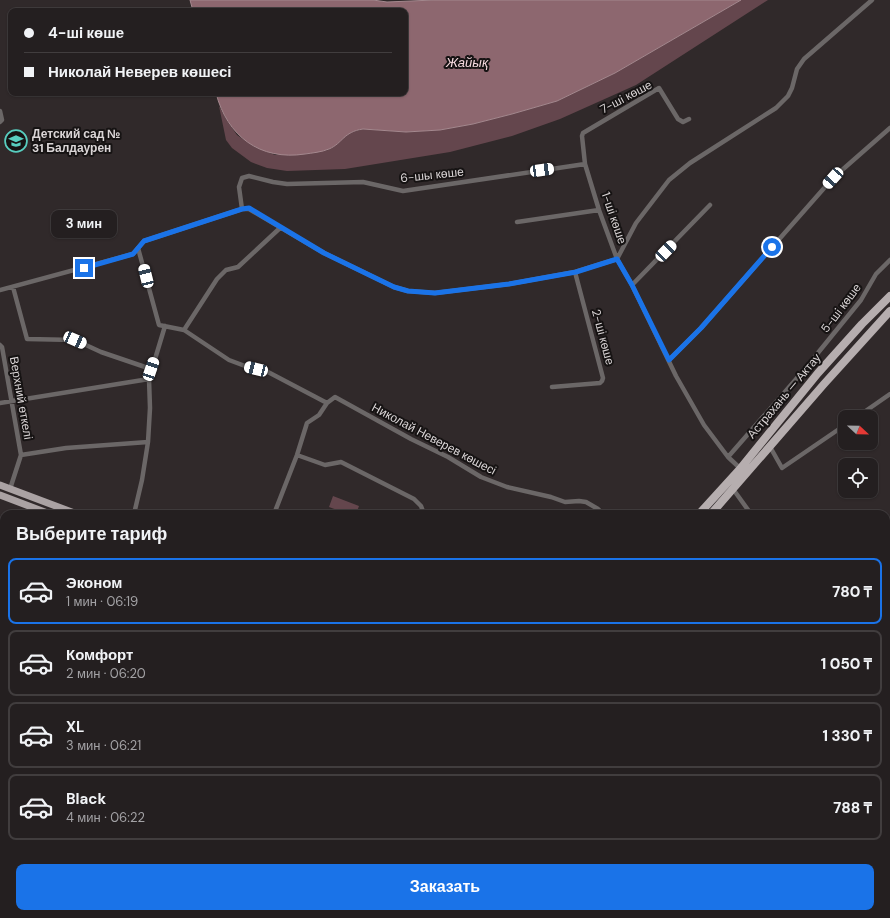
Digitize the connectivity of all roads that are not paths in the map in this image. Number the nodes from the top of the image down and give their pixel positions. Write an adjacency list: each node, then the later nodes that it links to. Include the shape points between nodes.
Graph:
1 (872, 0): 14 (street, via 804,59 797,69 788,96 776,108 690,163 669,180 636,223)
2 (0, 111): 4 (street)
3 (689, 119): 6 (street, 7-шi көше, via 683,122 678,119 658,88)
4 (0, 122)
5 (890, 128): 25 (street, via 833,178 701,328)
6 (583, 133): 7 (street, 1-ші көше)
7 (585, 164): 9 (street, 6-шы көше, via 403,191 363,182 287,184 249,176 242,178 239,187); 10 (street, 1-ші көше)
8 (710, 205): 17 (street)
9 (242, 209): 12 (street, via 249,208 255,211); 13 (street, via 144,241)
10 (599, 210): 11 (street); 14 (street, 1-ші көше)
11 (517, 222)
12 (280, 228): 16 (street, via 324,253 394,287 408,291 435,293); 23 (street, via 238,267 226,270)
13 (138, 248): 18 (street, via 133,254); 22 (street, via 158,323)
14 (617, 259): 16 (street); 17 (street, 1-ші көше)
15 (890, 260): 40 (street, 5-шi көше, via 876,274 861,300 804,370)
16 (576, 272): 28 (street, 2-ші көше, via 603,378 600,383)
17 (632, 285): 25 (street, 1-ші көше)
18 (13, 287): 19 (street); 26 (street, via 27,339 75,340)
19 (0, 290)
20 (890, 296): 35 (highway, Астрахань — Актау, via 818,373)
21 (890, 311): 37 (highway, Астрахань — Актау)
22 (165, 326): 23 (street); 26 (street)
23 (184, 330): 32 (street, via 229,360 268,372)
24 (0, 345): 30 (street, Верхний өткелі)
25 (669, 360): 40 (street, 1-ші көше, via 704,425)
26 (151, 369): 27 (street)
27 (149, 379): 30 (street); 36 (street)
28 (552, 387)
29 (890, 394): 33 (street)
30 (11, 401): 31 (street); 38 (street, Верхний өткелі)
31 (0, 403)
32 (327, 403): 39 (street, via 318,415 307,423); 51 (street, Николай Неверев көшесі, via 335,397 481,477 507,487 565,502 586,502)
33 (866, 410)
34 (838, 430): 37 (street, via 782,468)
35 (765, 438): 37 (street); 41 (highway, Астрахань — Актау)
36 (148, 442): 38 (street, via 66,448); 48 (street)
37 (770, 446): 41 (highway, Астрахань — Актау)
38 (21, 455): 43 (street)
39 (297, 455): 49 (street); 50 (street, via 325,465 341,462 414,499)
40 (728, 457): 41 (street, 1-ші көше)
41 (743, 471): 44 (highway, Астрахань — Актау); 52 (highway, Астрахань — Актау)
42 (0, 485): 43 (main road)
43 (10, 489): 47 (main road)
44 (733, 489): 53 (highway, Астрахань — Актау); 54 (street)
45 (0, 495): 46 (main road)
46 (39, 510)
47 (66, 510)
48 (135, 510)
49 (276, 510)
50 (422, 510)
51 (600, 510)
52 (703, 510)
53 (715, 510)
54 (747, 510)

